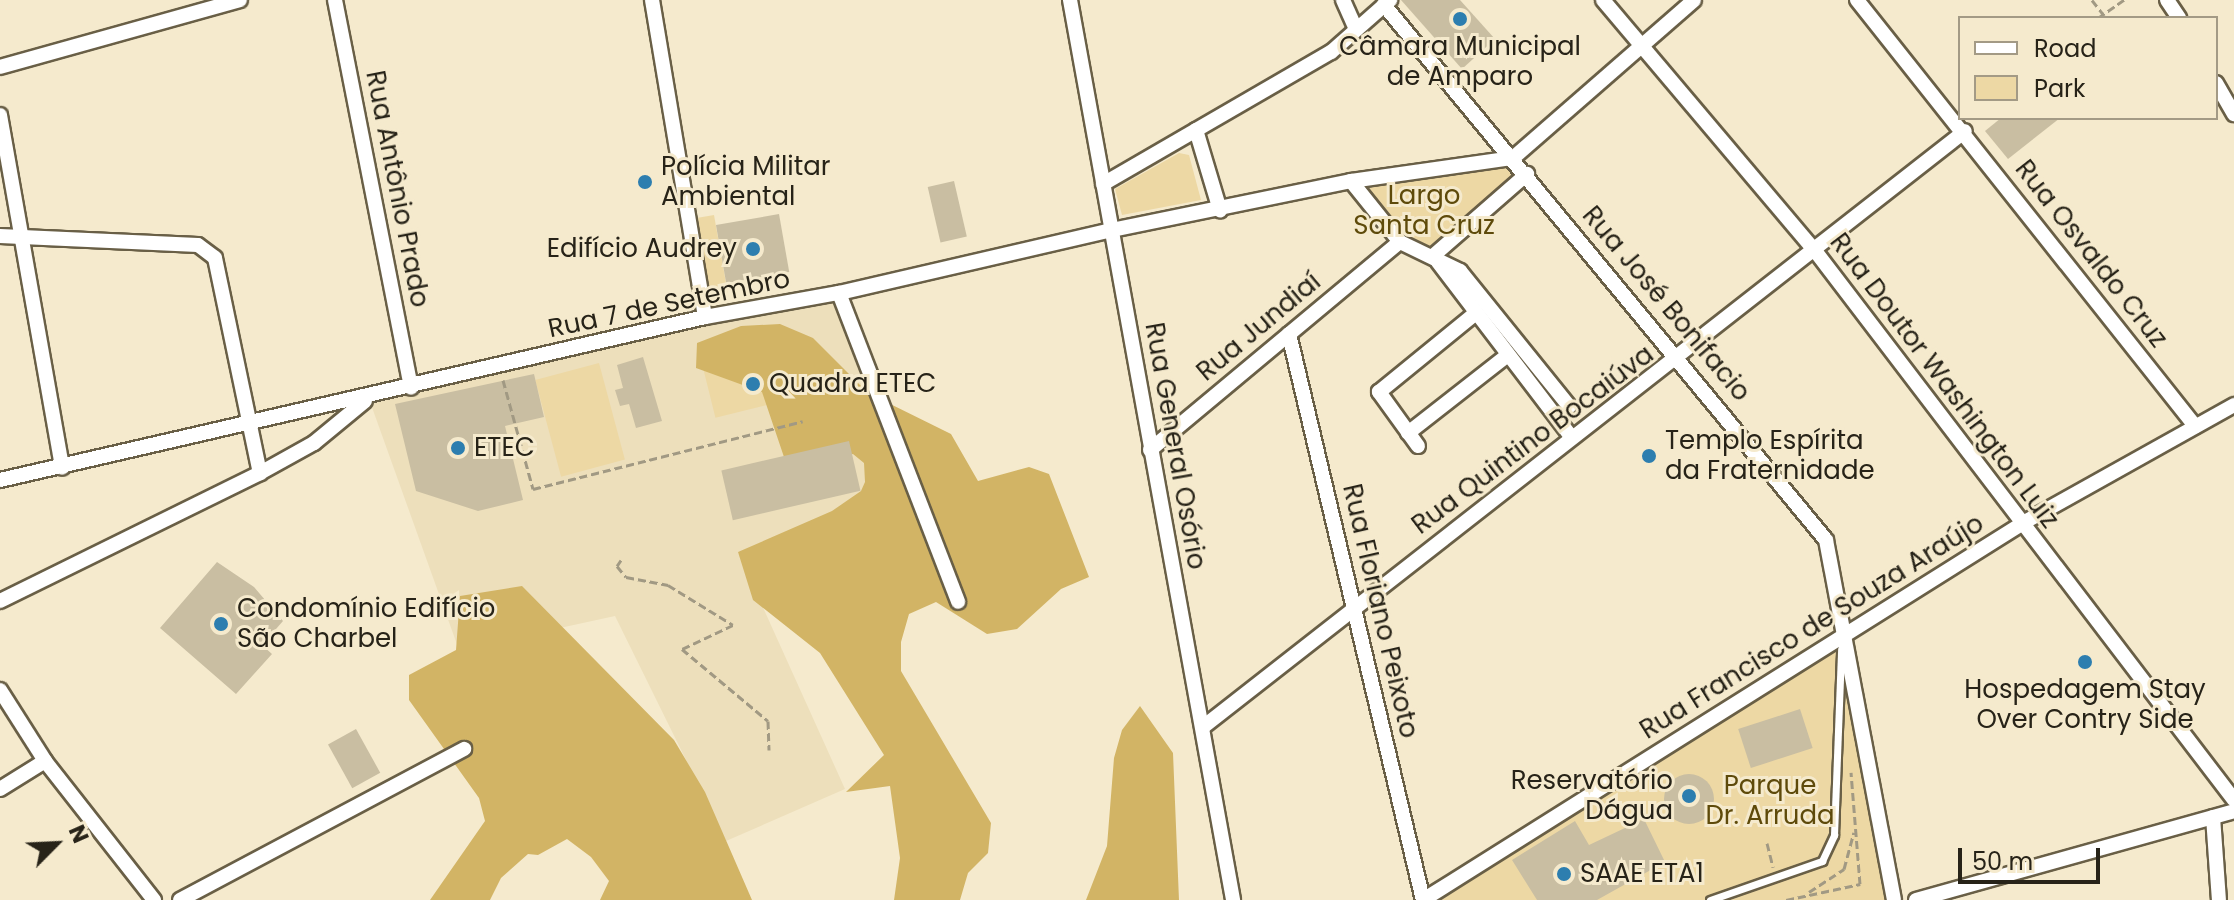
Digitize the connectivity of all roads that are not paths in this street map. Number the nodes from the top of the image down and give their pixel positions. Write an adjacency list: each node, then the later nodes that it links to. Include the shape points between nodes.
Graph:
1 (240, 0): 12 (street)
2 (335, 0): 35 (street, Rua Antônio Prado)
3 (652, 0): 31 (street)
4 (1070, 0): 21 (street, Rua General Osório)
5 (1343, 0): 10 (street)
6 (1603, 0): 11 (street, Rua Doutor Washington Luiz)
7 (1694, 0): 11 (street)
8 (1857, 0): 17 (street, Rua Osvaldo Cruz)
9 (1387, 3): 10 (street); 18 (street, Rua José Bonifacio)
10 (1356, 29): 16 (street, via 1331,52)
11 (1642, 45): 18 (street); 27 (street, Rua Doutor Washington Luiz)
12 (0, 67)
13 (2218, 86): 14 (street)
14 (2234, 114)
15 (0, 115): 24 (street)
16 (1196, 130): 21 (street); 22 (street)
17 (1965, 131): 27 (street, Rua Quintino Bocaiúva); 40 (street, Rua Osvaldo Cruz)
18 (1513, 158): 19 (street, Rua José Bonifacio); 20 (street)
19 (1527, 174): 28 (street); 34 (street, Rua José Bonifacio)
20 (1351, 181): 22 (street, Rua 7 de Setembro); 26 (street)
21 (1103, 184): 23 (street, Rua General Osório)
22 (1220, 210): 23 (street, Rua 7 de Setembro)
23 (1112, 230): 29 (street, Rua 7 de Setembro); 44 (street, Rua General Osório)
24 (23, 235): 25 (street); 39 (street, via 198,245 215,258); 45 (street)
25 (0, 236)
26 (1400, 242): 28 (street); 32 (street, Rua Jundiaí)
27 (1816, 252): 34 (street, Rua Quintino Bocaiúva); 48 (street, Rua Doutor Washington Luiz)
28 (1433, 256): 30 (street); 38 (street, via 1460,271)
29 (839, 293): 31 (street, Rua 7 de Setembro); 50 (street)
30 (1476, 313): 33 (street); 41 (street, via 1379,392)
31 (705, 317): 35 (street, Rua 7 de Setembro)
32 (1289, 334): 44 (street, Rua Jundiaí); 51 (street, Rua Floriano Peixoto)
33 (1508, 355): 41 (street); 42 (street)
34 (1680, 358): 42 (street, Rua Quintino Bocaiúva); 52 (street, Rua José Bonifacio, via 1826,540)
35 (411, 388): 36 (street, Rua 7 de Setembro)
36 (369, 399): 39 (street, Rua 7 de Setembro); 46 (street, via 314,443)
37 (2234, 405): 40 (street, Rua Francisco de Souza Araújo)
38 (1569, 406)
39 (253, 423): 45 (street, Rua 7 de Setembro); 46 (street)
40 (2195, 426): 48 (street, Rua Francisco de Souza Araújo)
41 (1408, 433): 43 (street)
42 (1572, 438): 51 (street, Rua Quintino Bocaiúva)
43 (1418, 446)
44 (1150, 450): 54 (street, Rua General Osório)
45 (62, 468): 47 (street, Rua 7 de Setembro)
46 (260, 473): 49 (street)
47 (0, 480)
48 (2023, 523): 52 (street, Rua Francisco de Souza Araújo); 58 (street, Rua Doutor Washington Luiz)
49 (0, 601)
50 (958, 602)
51 (1355, 608): 54 (street, Rua Quintino Bocaiúva); 64 (street, Rua Floriano Peixoto)
52 (1841, 637): 64 (street, Rua Francisco de Souza Araújo); 65 (lane, via 1834,835 1822,861); 66 (street, Rua José Bonifacio)
53 (0, 690): 56 (street)
54 (1203, 727): 63 (street, Rua General Osório)
55 (464, 749): 62 (street)
56 (45, 761): 57 (street); 61 (street)
57 (0, 789)
58 (2234, 800)
59 (2234, 811): 60 (street)
60 (2213, 817): 67 (street); 68 (street)
61 (154, 900)
62 (180, 900)
63 (1233, 900)
64 (1423, 900)
65 (1710, 900)
66 (1894, 900)
67 (1916, 900)
68 (2219, 900)

